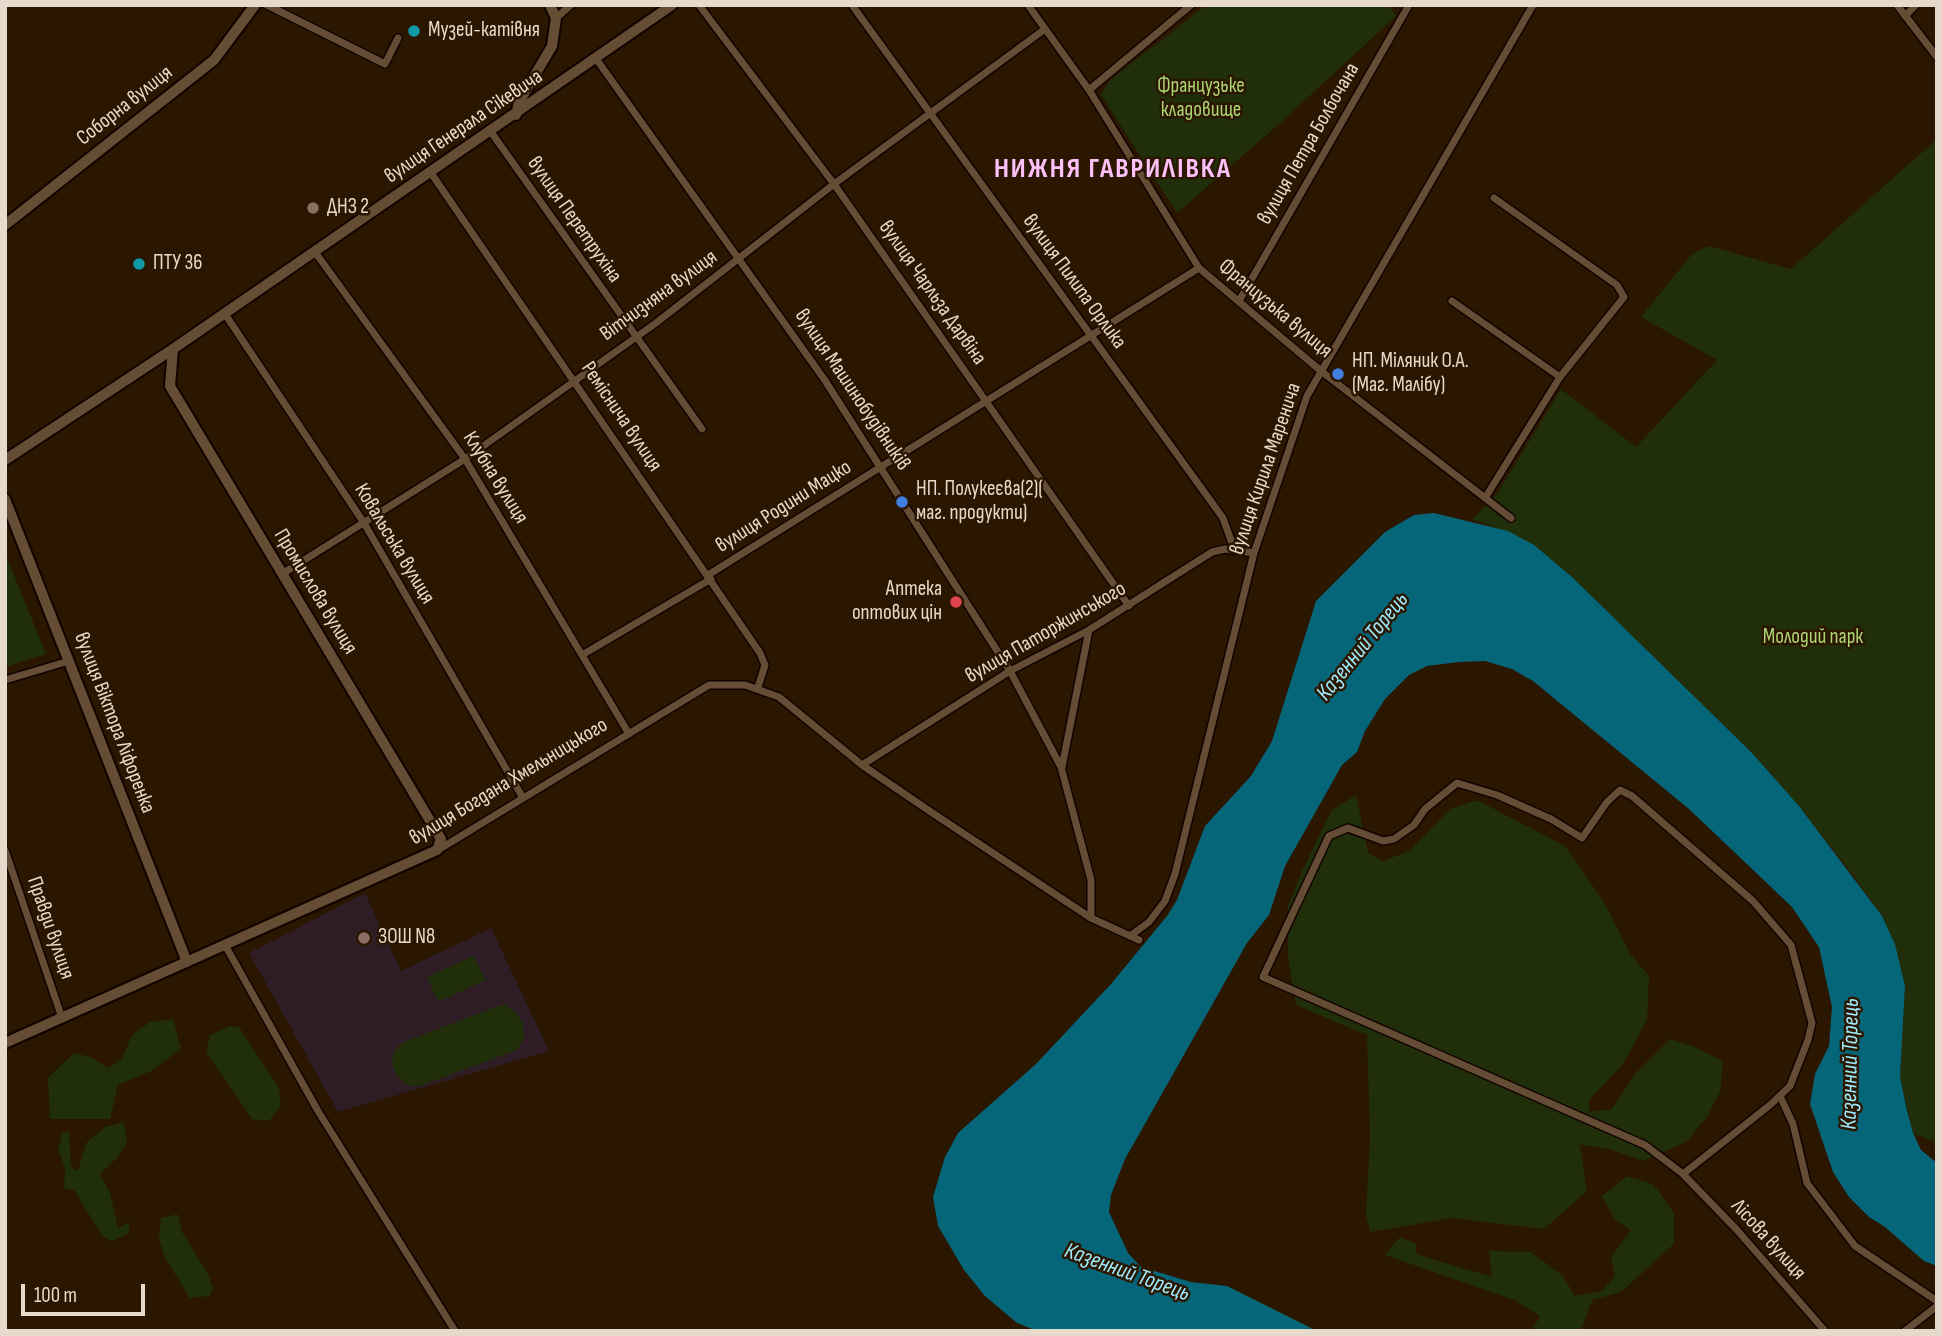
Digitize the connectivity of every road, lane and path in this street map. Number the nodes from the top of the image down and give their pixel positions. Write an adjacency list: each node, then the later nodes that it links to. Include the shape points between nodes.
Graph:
1 (255, 5): 27 (street, Соборна вулиця, via 214,60)
2 (267, 5): 17 (street, via 386,64)
3 (550, 5): 15 (street)
4 (570, 5): 15 (street)
5 (672, 5): 19 (street, вулиця Генерала Сікевича)
6 (699, 5): 25 (street, вулиця Чарльза Дарвіна)
7 (852, 5): 22 (street, вулиця Пилипа Орлика)
8 (1028, 5): 16 (street, Французька вулиця)
9 (1191, 5): 20 (street)
10 (1409, 5): 31 (street, вулиця Петра Болбочана)
11 (1533, 5): 37 (street, вулиця Кирила Маренича)
12 (1897, 5): 14 (street)
13 (1916, 5): 14 (street)
14 (1905, 16): 18 (street)
15 (556, 18): 21 (street, via 552,46 524,92)
16 (1045, 29): 20 (street, Французька вулиця); 22 (street, Вітчизняна вулиця)
17 (398, 38)
18 (1937, 57)
19 (597, 60): 21 (street, вулиця Генерала Сікевича); 29 (street, вулиця Машинобудівників)
20 (1089, 90): 30 (street, Французька вулиця)
21 (516, 115): 23 (street, вулиця Генерала Сікевича)
22 (932, 115): 25 (street, Вітчизняна вулиця); 34 (street, вулиця Пилипа Орлика)
23 (491, 132): 24 (street, вулиця Генерала Сікевича); 35 (street, вулиця Перетрухіна)
24 (431, 173): 28 (street, вулиця Генерала Сікевича); 39 (street, Реміснича вулиця)
25 (834, 184): 29 (street, Вітчизняна вулиця); 40 (street, вулиця Чарльза Дарвіна)
26 (1494, 198): 38 (street, via 1617,285 1624,297)
27 (5, 225)
28 (315, 252): 33 (street, вулиця Генерала Сікевича); 42 (street, Клубна вулиця)
29 (739, 260): 35 (street, Вітчизняна вулиця); 44 (street, вулиця Машинобудівників)
30 (1199, 268): 31 (street, Французька вулиця); 34 (street, вулиця Родини Мацко)
31 (1239, 301): 37 (street, Французька вулиця)
32 (1452, 301): 38 (street)
33 (225, 314): 36 (street, вулиця Генерала Сікевича); 48 (street, Ковальська вулиця)
34 (1091, 336): 40 (street, вулиця Родини Мацко); 49 (street, вулиця Пилипа Орлика, via 1223,518)
35 (635, 338): 39 (street, Вітчизняна вулиця); 41 (street, вулиця Перетрухіна)
36 (173, 349): 43 (street); 51 (street, Промислова вулиця, via 170,386)
37 (1321, 371): 45 (street, Французька вулиця); 50 (street, вулиця Кирила Маренича, via 1307,396)
38 (1560, 377): 45 (street)
39 (574, 379): 42 (street, Вітчизняна вулиця); 52 (street, Реміснича вулиця)
40 (986, 401): 44 (street, вулиця Родини Мацко); 53 (street, вулиця Чарльза Дарвіна)
41 (702, 429)
42 (465, 459): 48 (street, Вітчизняна вулиця); 55 (street, Клубна вулиця)
43 (5, 460)
44 (881, 467): 52 (street, вулиця Родини Мацко); 57 (street, вулиця Машинобудівників)
45 (1485, 498): 47 (street, Французька вулиця)
46 (5, 499): 56 (street, вулиця Віктора Ліфоренка)
47 (1511, 518)
48 (364, 523): 51 (street, Вітчизняна вулиця); 63 (street, Ковальська вулиця)
49 (1234, 549): 50 (street, вулиця Паторжинського); 53 (street, вулиця Паторжинського, via 1212,552)
50 (1254, 553): 67 (street, вулиця Кирила Маренича, via 1175,874 1165,901 1149,922)
51 (282, 575): 65 (street, Промислова вулиця, via 441,839)
52 (709, 577): 55 (street, вулиця Родини Мацко); 59 (street, Реміснича вулиця, via 760,653 765,665)
53 (1129, 606): 54 (street, вулиця Паторжинського)
54 (1089, 630): 57 (street, вулиця Паторжинського); 62 (street)
55 (582, 655): 60 (street, Клубна вулиця)
56 (69, 661): 58 (street); 70 (street, вулиця Віктора Ліфоренка)
57 (1010, 671): 61 (street, вулиця Паторжинського); 62 (street, вулиця Машинобудівників)
58 (5, 680)
59 (758, 687): 60 (street, вулиця Богдана Хмельницького, via 709,685); 61 (street, вулиця Богдана Хмельницького, via 779,697)
60 (629, 734): 63 (street, вулиця Богдана Хмельницького)
61 (862, 765): 66 (street, вулиця Богдана Хмельницького)
62 (1061, 767): 66 (street, вулиця Машинобудівників, via 1091,880)
63 (523, 798): 65 (street, вулиця Богдана Хмельницького)
64 (5, 849): 71 (street, Правди вулиця)
65 (437, 850): 69 (street, вулиця Богдана Хмельницького)
66 (1091, 918): 67 (street, вулиця Богдана Хмельницького)
67 (1130, 936): 68 (street, вулиця Богдана Хмельницького)
68 (1139, 940)
69 (225, 945): 70 (street, вулиця Богдана Хмельницького); 76 (street, via 318,1111)
70 (187, 962): 71 (street, вулиця Богдана Хмельницького)
71 (62, 1018): 72 (street, вулиця Богдана Хмельницького)
72 (5, 1043)
73 (1780, 1096): 74 (street); 74 (street, Лісова вулиця, via 1795,1077 1812,1023 1791,945 1753,901 1632,796 1620,790 1582,838 1497,795 1457,783 1394,839 1383,841 1348,828 1329,836 1263,977 1645,1145); 75 (street, via 1793,1124 1807,1183 1855,1245)
74 (1683, 1174): 77 (street, Лісова вулиця)
75 (1937, 1304): 78 (street)
76 (455, 1331)
77 (1825, 1331)
78 (1905, 1331)

